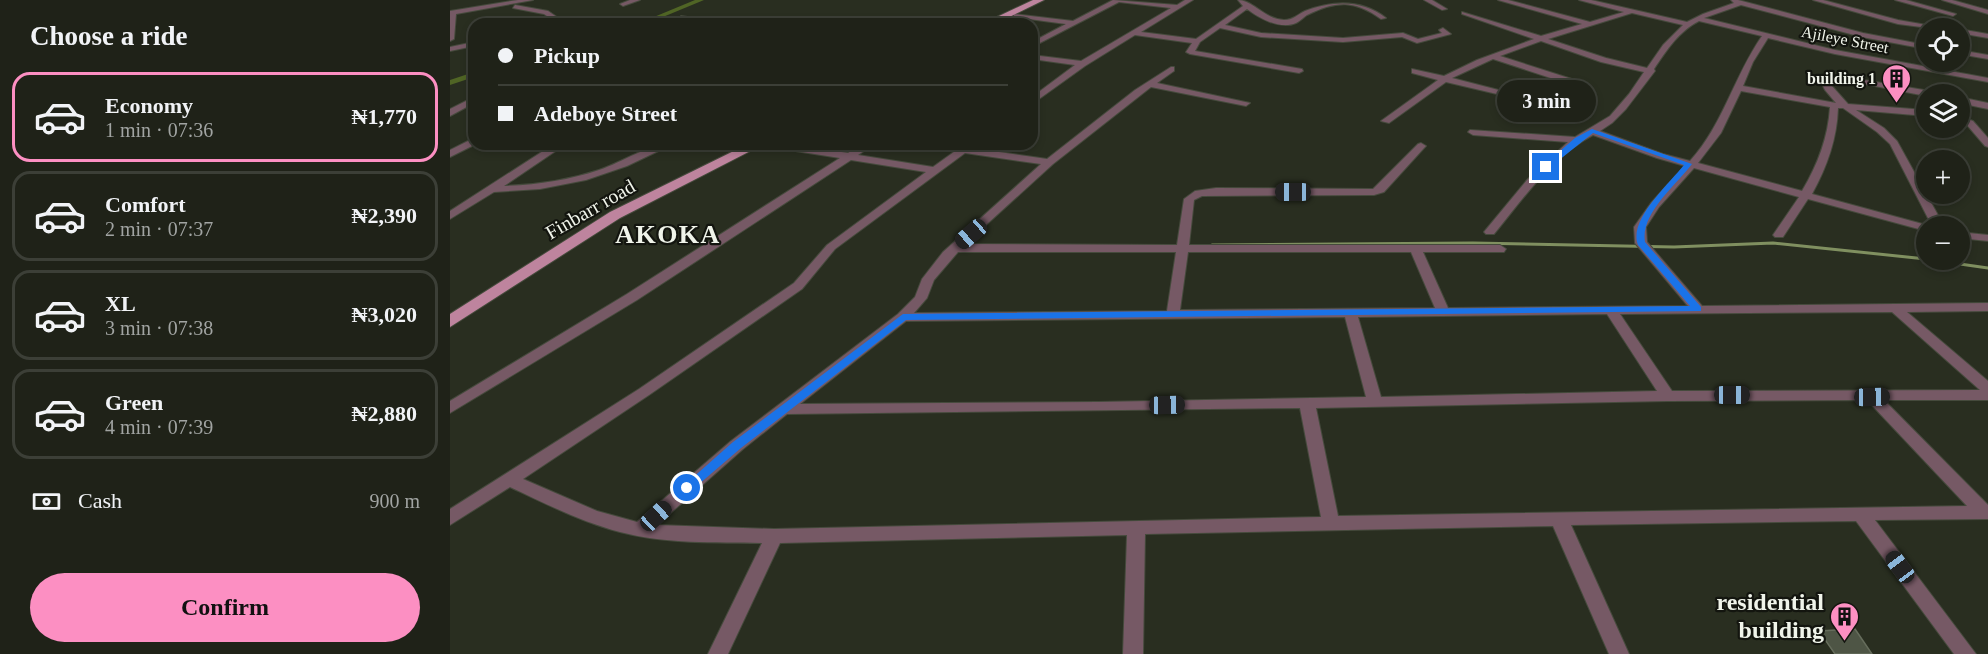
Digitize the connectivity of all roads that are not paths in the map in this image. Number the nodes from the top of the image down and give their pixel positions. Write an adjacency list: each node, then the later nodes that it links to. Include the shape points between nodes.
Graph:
1 (490, 0): 18 (street)
2 (530, 0): 18 (street)
3 (637, 0): 17 (street)
4 (1040, 0): 28 (main road)
5 (1048, 0): 26 (main road)
6 (1190, 0): 19 (street)
7 (1441, 0): 14 (street)
8 (1501, 0): 36 (street)
9 (1582, 0): 21 (street)
10 (1729, 0): 16 (street)
11 (1816, 0): 34 (street)
12 (1898, 0): 25 (street)
13 (1945, 0): 22 (street)
14 (1429, 1): 20 (street)
15 (1244, 3): 32 (street, via 1266,20 1290,23 1307,10 1354,0); 39 (street)
16 (1741, 3): 33 (street); 47 (street)
17 (623, 4)
18 (502, 5): 23 (street); 27 (street, via 546,12)
19 (1176, 7): 35 (street, via 1118,0); 41 (street)
20 (1444, 9)
21 (1630, 12): 36 (street); 37 (street)
22 (1988, 12)
23 (451, 13): 45 (street)
24 (1464, 13): 46 (street)
25 (1953, 14)
26 (1015, 15): 29 (main road); 30 (street)
27 (555, 18)
28 (1000, 18)
29 (1008, 18)
30 (1037, 18)
31 (1038, 18): 35 (street)
32 (1383, 18)
33 (1699, 19): 37 (street); 43 (street, Ajileye Street)
34 (1898, 22): 38 (street); 47 (street)
35 (1073, 23): 50 (street)
36 (1590, 24): 46 (street)
37 (1688, 24): 63 (street, via 1655,61)
38 (1916, 25)
39 (1221, 26): 48 (street, via 1261,36); 49 (street)
40 (1443, 30): 48 (street, via 1447,34 1420,41 1403,35)
41 (1133, 33): 49 (street); 59 (street)
42 (1970, 34): 44 (street)
43 (1766, 36): 67 (street, Ajileye Street); 70 (street)
44 (1988, 36)
45 (450, 39)
46 (1540, 39): 56 (street); 63 (street)
47 (1880, 39): 52 (street)
48 (1343, 40): 53 (street)
49 (1197, 41): 61 (street, via 1190,52)
50 (1038, 42)
51 (468, 45): 54 (street)
52 (1916, 45)
53 (1358, 46)
54 (450, 49)
55 (1970, 54): 57 (street)
56 (1494, 56): 65 (street); 68 (street)
57 (1988, 57)
58 (1038, 58): 59 (street)
59 (1082, 64): 73 (street)
60 (1171, 69): 69 (street)
61 (1299, 71)
62 (1414, 71): 65 (street)
63 (1651, 71): 84 (street, via 1611,120)
64 (1823, 78): 77 (street)
65 (1445, 79): 72 (street); 82 (street)
66 (1848, 79): 71 (street)
67 (1988, 80)
68 (1575, 83)
69 (1150, 84): 76 (street); 100 (street)
70 (1738, 88): 77 (street); 101 (street, via 1708,145)
71 (1916, 91)
72 (1511, 96)
73 (1038, 97)
74 (1970, 102): 78 (street)
75 (468, 103): 79 (street)
76 (1246, 103)
77 (1840, 106): 81 (street); 104 (street, via 1820,172); 106 (street, via 1881,130 1895,144)
78 (1988, 106)
79 (452, 111): 80 (street)
80 (468, 112)
81 (1916, 112)
82 (1386, 121)
83 (1970, 123): 88 (street)
84 (1592, 131): 86 (street); 101 (street)
85 (1473, 132): 86 (street)
86 (1577, 140): 108 (street, via 1527,186)
87 (468, 144): 98 (street)
88 (1988, 144)
89 (1421, 146): 112 (street, via 1374,192 1198,193 1189,199)
90 (552, 150): 103 (street)
91 (655, 150): 103 (street, via 580,180 537,189)
92 (735, 150): 120 (main road, Finbarr road, via 606,213)
93 (746, 150): 125 (main road, Finbarr road, via 615,215)
94 (810, 150): 99 (street)
95 (859, 150): 99 (street)
96 (963, 150): 102 (street)
97 (983, 150): 100 (street)
98 (450, 154)
99 (849, 156): 102 (street); 132 (street, via 632,297)
100 (1049, 162): 113 (street)
101 (1689, 164): 104 (street); 118 (street, via 1640,227 1644,246)
102 (933, 170): 134 (street, via 831,247 798,286)
103 (491, 189): 105 (street)
104 (1803, 196): 107 (street); 109 (street)
105 (450, 216)
106 (1934, 216)
107 (1916, 225)
108 (1490, 232)
109 (1779, 235)
110 (1970, 236): 111 (street)
111 (1988, 238)
112 (1183, 246): 113 (street); 114 (street); 123 (street)
113 (954, 248): 124 (street, via 928,279 921,298)
114 (1415, 248): 115 (street); 121 (street)
115 (1500, 249)
116 (1988, 307): 117 (street)
117 (1895, 308): 118 (street); 126 (street)
118 (1698, 309): 119 (street)
119 (1611, 311): 121 (street); 128 (street)
120 (450, 312)
121 (1443, 312): 122 (street)
122 (1351, 314): 123 (street); 130 (street)
123 (1173, 315): 124 (street)
124 (903, 317): 133 (street)
125 (450, 322)
126 (1988, 389)
127 (1988, 395): 129 (street)
128 (1668, 396): 129 (street); 130 (street)
129 (1872, 397): 135 (street)
130 (1375, 401): 131 (street)
131 (1307, 403): 133 (street); 139 (street)
132 (450, 408)
133 (787, 409): 141 (street, via 737,445)
134 (508, 480): 138 (street); 141 (street, via 580,511)
135 (1986, 512): 136 (street)
136 (1861, 515): 137 (street); 146 (street)
137 (1558, 518): 139 (street); 145 (street)
138 (450, 519)
139 (1331, 524): 140 (street)
140 (1136, 527): 142 (street); 144 (street)
141 (642, 528): 142 (street, via 672,534)
142 (774, 536): 143 (street)
143 (718, 654)
144 (1133, 654)
145 (1619, 654)
146 (1966, 654)

